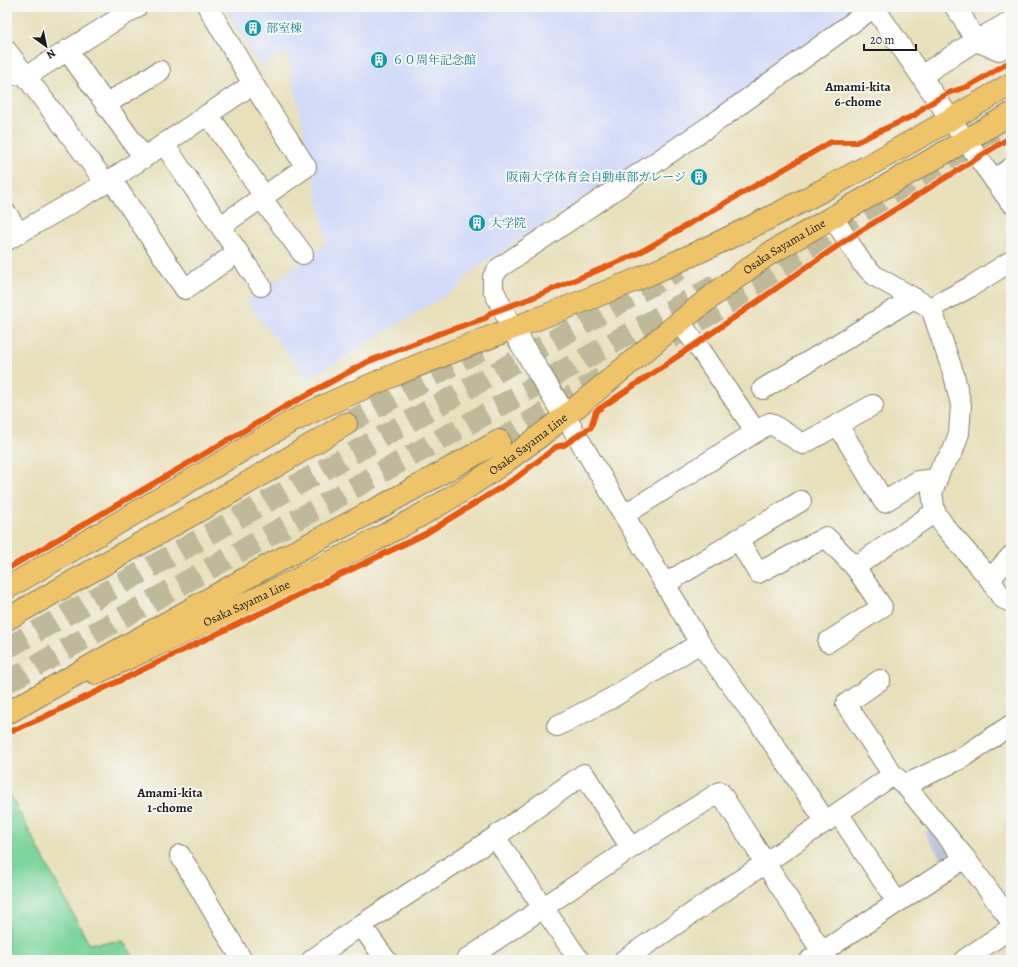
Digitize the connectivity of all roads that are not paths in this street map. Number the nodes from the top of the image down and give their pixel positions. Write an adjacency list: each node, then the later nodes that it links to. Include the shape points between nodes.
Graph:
1 (137, 7): 8 (street)
2 (208, 7): 13 (street)
3 (874, 7): 12 (street); 38 (street, via 720,119 499,268 493,277 493,289)
4 (955, 7): 6 (street)
5 (1011, 21): 6 (street)
6 (975, 41): 7 (street, via 999,50); 12 (street)
7 (1011, 43)
8 (67, 50): 11 (street, via 33,72); 15 (street)
9 (7, 51): 11 (street)
10 (160, 71): 15 (street)
11 (15, 74): 24 (street)
12 (921, 76): 18 (street)
13 (253, 84): 16 (street); 25 (street, via 306,167)
14 (1011, 84): 18 (main road)
15 (106, 104): 21 (street)
16 (208, 114): 20 (street); 25 (street)
17 (1011, 114): 19 (main road, Osaka Sayama Line)
18 (951, 120): 19 (street); 38 (main road, via 735,234 633,281)
19 (965, 140): 23 (street); 28 (main road, Osaka Sayama Line)
20 (164, 144): 21 (street); 29 (street)
21 (144, 158): 24 (street)
22 (1011, 168): 23 (street)
23 (994, 180): 26 (street)
24 (109, 181): 30 (street); 31 (street, via 185,289)
25 (264, 196): 29 (street); 32 (street, via 265,203)
26 (1011, 203)
27 (7, 214): 30 (street)
28 (832, 216): 35 (street, via 862,263 876,276); 37 (main road, Osaka Sayama Line, via 731,280)
29 (221, 226): 31 (street)
30 (13, 236)
31 (238, 252): 34 (street)
32 (303, 254)
33 (1011, 261): 36 (street)
34 (261, 286)
35 (914, 298): 36 (street); 39 (street)
36 (931, 308): 46 (street, via 962,405 953,451)
37 (679, 321): 41 (main road, Osaka Sayama Line); 44 (street)
38 (512, 328): 41 (street); 55 (main road, via 376,382 287,424)
39 (763, 389)
40 (873, 405): 43 (street)
41 (565, 416): 49 (street); 61 (main road, Osaka Sayama Line, via 468,487 376,539 213,620)
42 (346, 424): 57 (main road, via 244,485)
43 (838, 425): 44 (street, via 803,444 770,423); 46 (street, via 884,502 918,481)
44 (756, 432): 49 (street)
45 (499, 441): 61 (main road, via 264,568)
46 (937, 479): 48 (street, via 932,493)
47 (801, 501): 50 (street)
48 (935, 512): 52 (street); 53 (street)
49 (624, 515): 54 (street)
50 (738, 539): 52 (street, via 758,573 826,537); 54 (street)
51 (1011, 556): 53 (street)
52 (855, 567): 58 (street, via 882,607)
53 (990, 579): 56 (street, via 1002,598)
54 (665, 584): 59 (street)
55 (7, 588)
56 (1011, 602)
57 (7, 619)
58 (828, 642)
59 (700, 643): 63 (street, via 610,699); 65 (street)
60 (880, 680): 64 (street, via 846,704)
61 (9, 712)
62 (1011, 725): 64 (street, via 960,759)
63 (557, 726)
64 (899, 780): 65 (street); 69 (street)
65 (832, 817): 70 (street); 71 (street)
66 (495, 837): 67 (street, via 584,774); 72 (street); 74 (street)
67 (631, 848): 70 (street, via 720,792); 72 (street)
68 (180, 855): 77 (street)
69 (965, 858): 71 (street); 73 (street)
70 (766, 864): 76 (street); 82 (street)
71 (897, 902): 76 (street)
72 (543, 907): 80 (street); 81 (street)
73 (1011, 922)
74 (361, 926): 78 (street); 79 (street)
75 (1011, 928): 83 (street)
76 (820, 957)
77 (242, 960)
78 (312, 960)
79 (386, 960)
80 (466, 960)
81 (579, 960)
82 (624, 960)
83 (964, 960)

